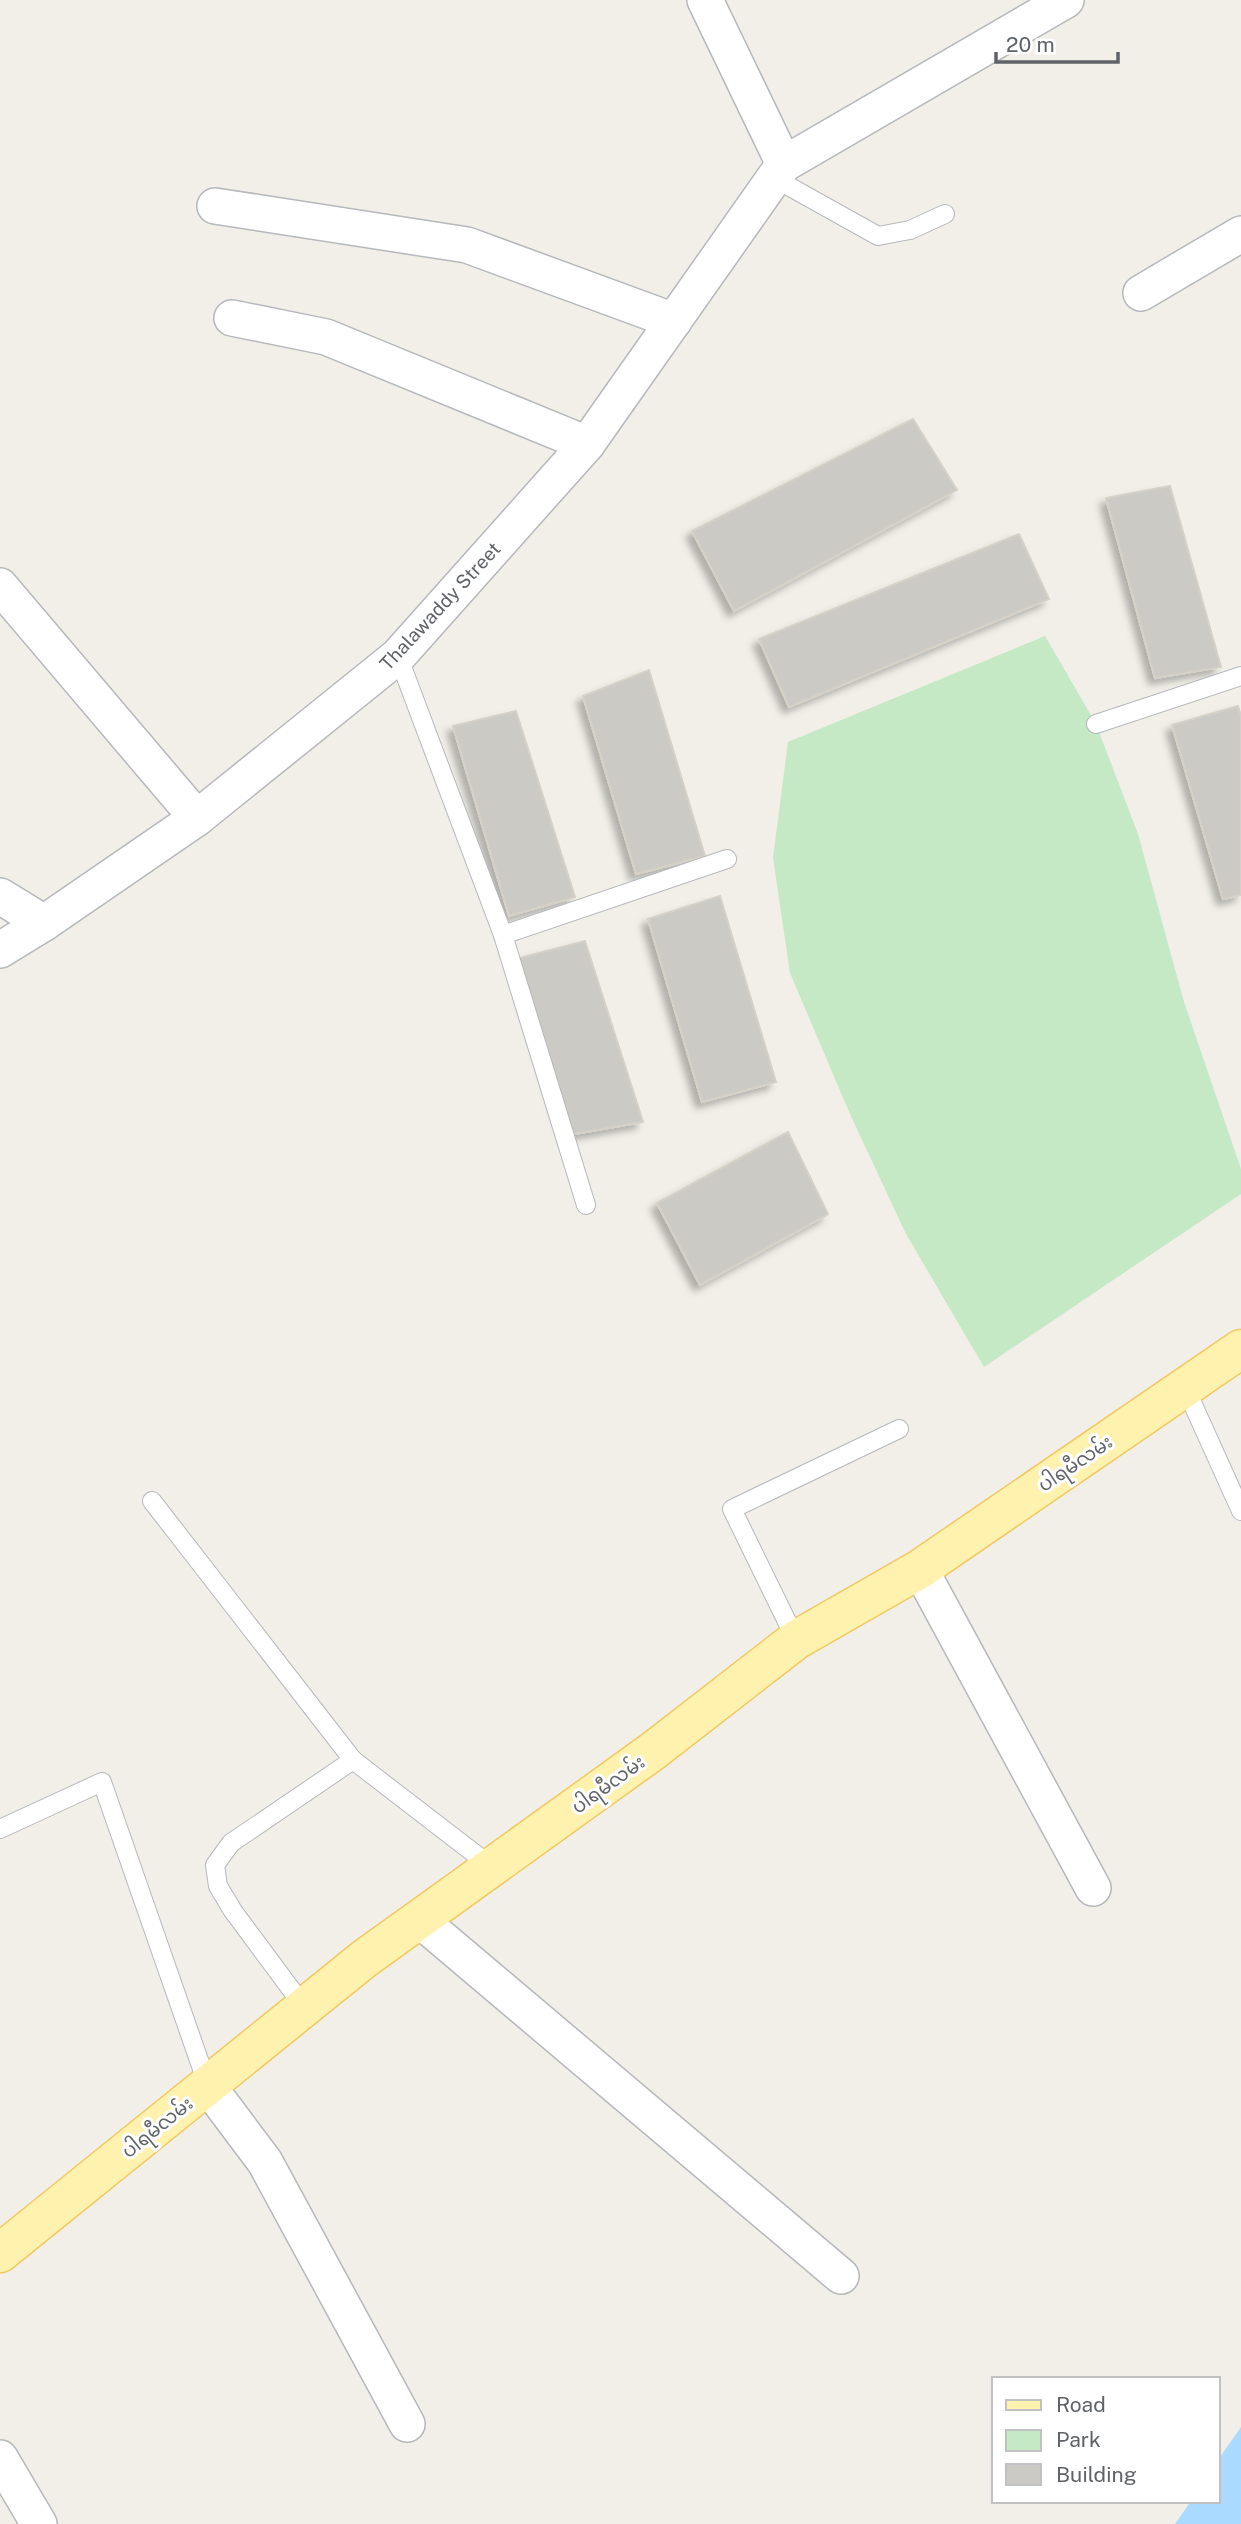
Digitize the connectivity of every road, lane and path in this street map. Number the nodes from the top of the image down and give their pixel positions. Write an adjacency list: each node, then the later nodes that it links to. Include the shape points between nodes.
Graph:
1 (705, 0): 3 (street)
2 (1066, 0): 3 (street)
3 (779, 171): 5 (lane, via 878,236 910,230); 9 (street, Thalawaddy Street)
4 (215, 206): 9 (street, via 467,245)
5 (946, 214)
6 (1241, 234): 7 (street)
7 (1141, 293)
8 (232, 318): 10 (street, via 326,337)
9 (674, 321): 10 (street, Thalawaddy Street)
10 (587, 444): 12 (street, Thalawaddy Street)
11 (0, 586): 15 (street)
12 (398, 656): 15 (street, Thalawaddy Street); 19 (lane)
13 (1241, 677): 14 (lane)
14 (1096, 724)
15 (197, 818): 18 (street, Thalawaddy Street)
16 (727, 859): 19 (lane)
17 (0, 896): 18 (street)
18 (44, 923): 20 (street, Thalawaddy Street)
19 (503, 934): 21 (lane)
20 (0, 950)
21 (586, 1205)
22 (1241, 1349): 23 (main road, ပါရမီလမ်း)
23 (1185, 1387): 26 (lane); 27 (main road, ပါရမီလမ်း)
24 (899, 1429): 28 (lane, via 732,1508)
25 (152, 1501): 29 (lane)
26 (1241, 1511)
27 (920, 1569): 28 (main road, ပါရမီလမ်း); 32 (street)
28 (796, 1640): 31 (main road, ပါရမီလမ်း)
29 (353, 1760): 31 (lane); 34 (lane, via 231,1843 215,1865 218,1885 233,1911)
30 (0, 1829): 35 (lane, via 102,1782)
31 (492, 1867): 33 (main road, ပါရမီလမ်း)
32 (1093, 1888)
33 (420, 1920): 34 (main road, ပါရမီလမ်း); 37 (street)
34 (305, 2008): 35 (main road, ပါရမီလမ်း)
35 (208, 2086): 36 (main road, ပါရမီလမ်း); 38 (street, via 265,2162)
36 (0, 2253)
37 (841, 2276)
38 (407, 2424)
39 (0, 2458): 40 (street)
40 (39, 2524)

